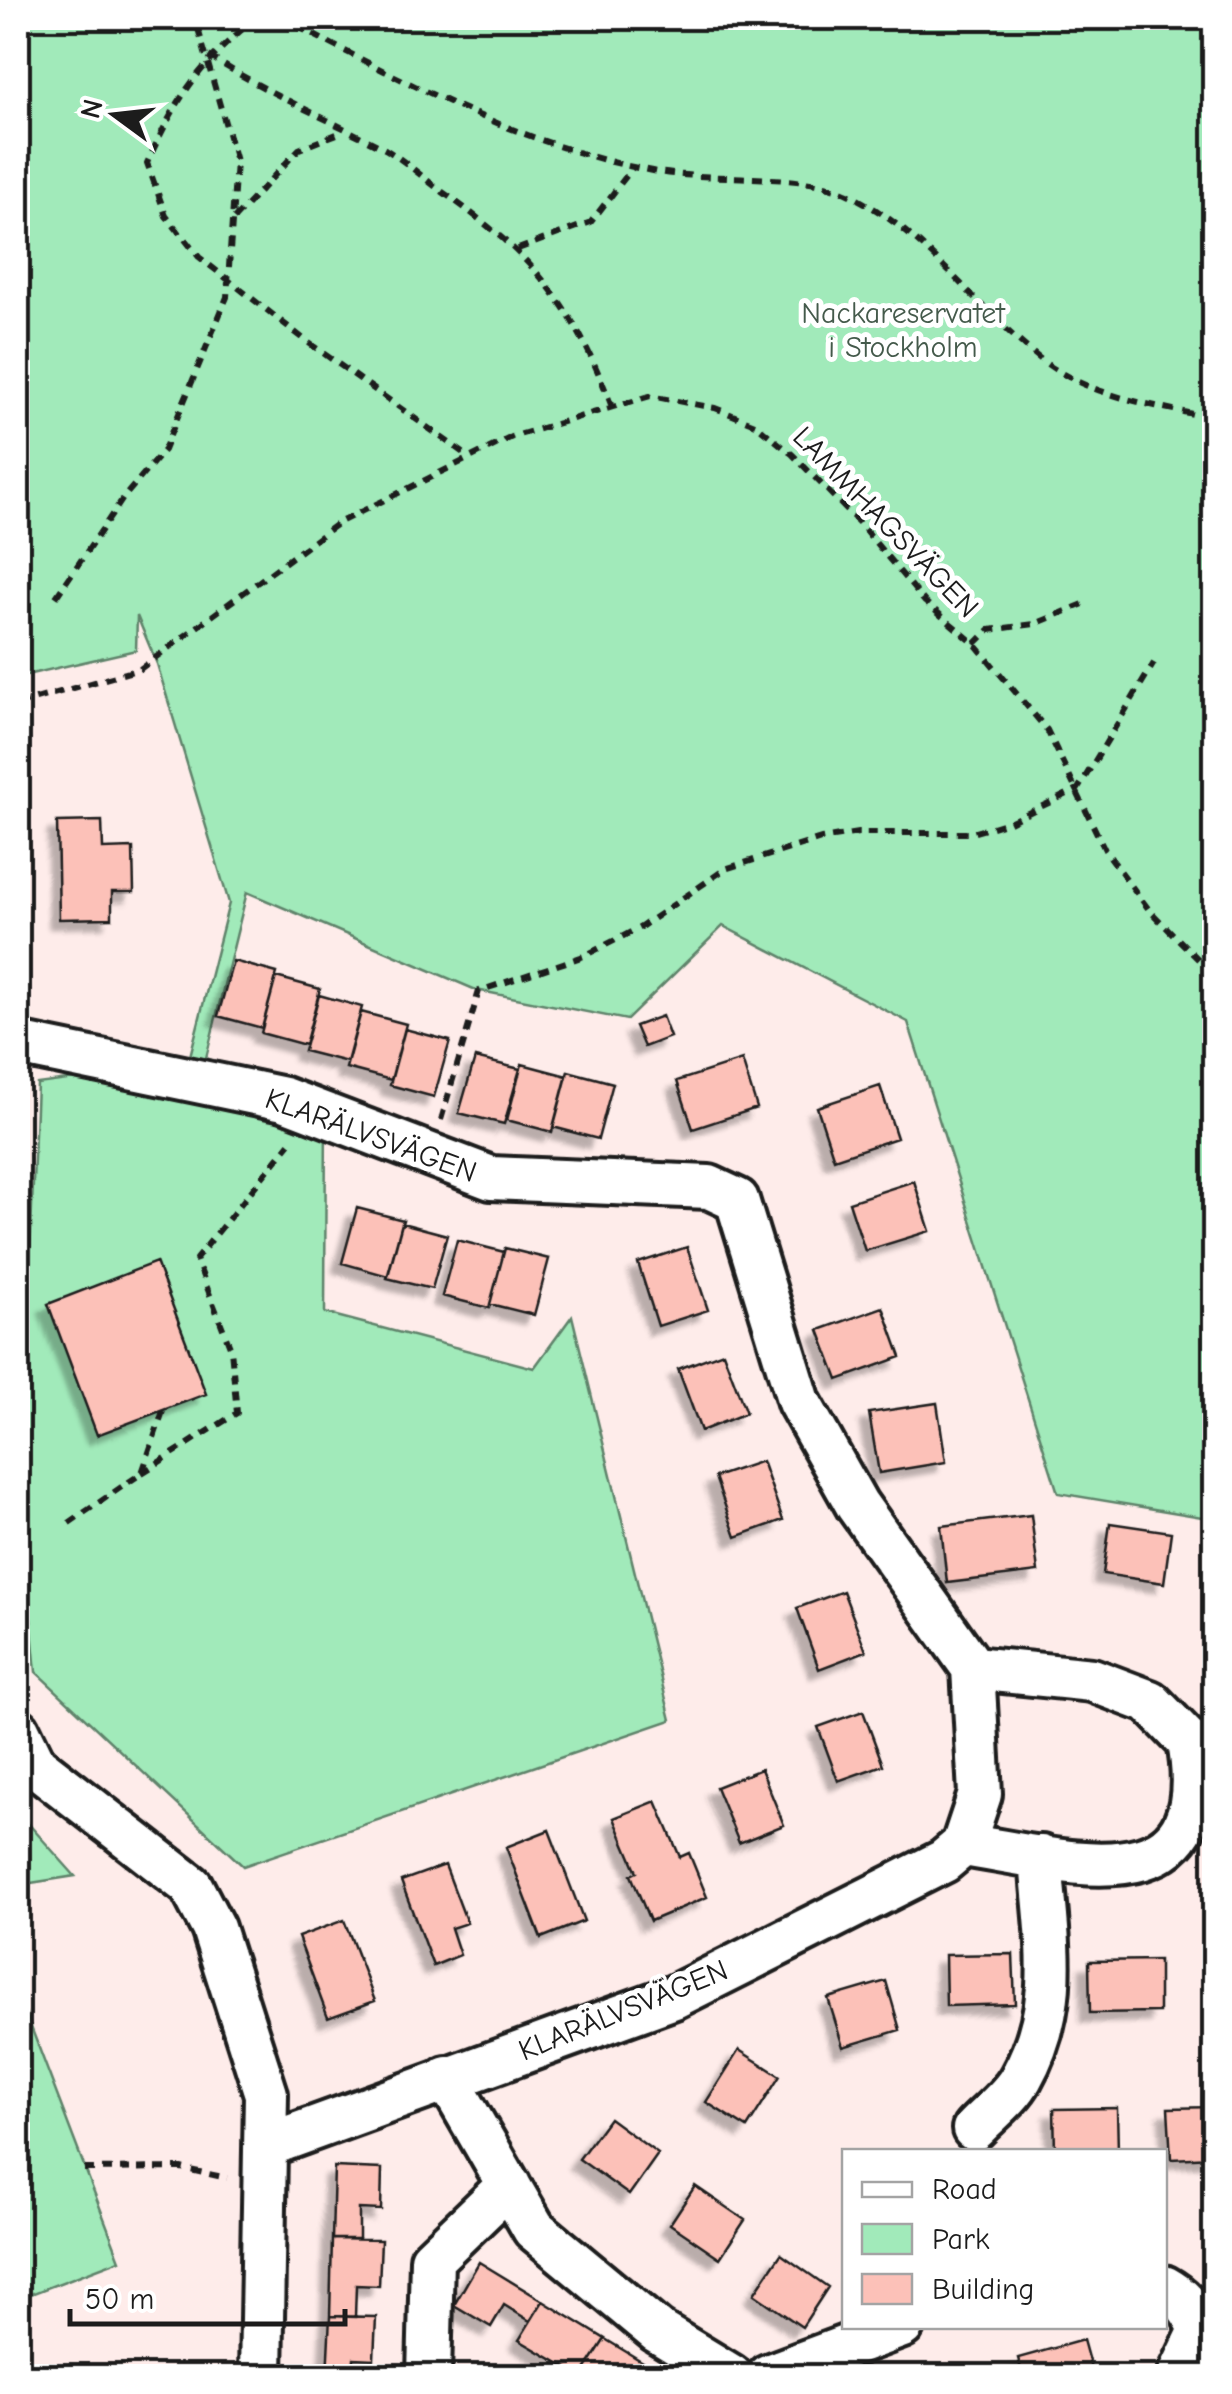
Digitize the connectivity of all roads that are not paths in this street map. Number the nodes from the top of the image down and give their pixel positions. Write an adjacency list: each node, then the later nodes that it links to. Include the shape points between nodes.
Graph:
1 (18, 1044): 2 (street, KLARÄLVSVÄGEN, via 284,1099 491,1178 709,1188 737,1200 799,1402 858,1504)
2 (973, 1668): 4 (street, via 980,1794); 5 (street, via 1092,1680 1150,1702 1189,1742 1194,1801 1153,1858 1110,1867)
3 (18, 1730): 8 (street, via 36,1765 191,1886 213,1928 266,2094)
4 (962, 1846): 5 (street); 6 (street, KLARÄLVSVÄGEN, via 674,1997)
5 (1041, 1857): 7 (street, via 1051,1987 1043,2026 1020,2080)
6 (447, 2078): 8 (street, KLARÄLVSVÄGEN); 9 (street)
7 (974, 2129)
8 (268, 2144): 13 (street)
9 (508, 2185): 14 (street, via 432,2258); 15 (street, via 551,2245 657,2330)
10 (1167, 2289): 12 (street, via 1187,2300)
11 (894, 2329): 16 (street)
12 (1208, 2336): 17 (street)
13 (261, 2376)
14 (429, 2376)
15 (732, 2376)
16 (768, 2376)
17 (1179, 2376)

